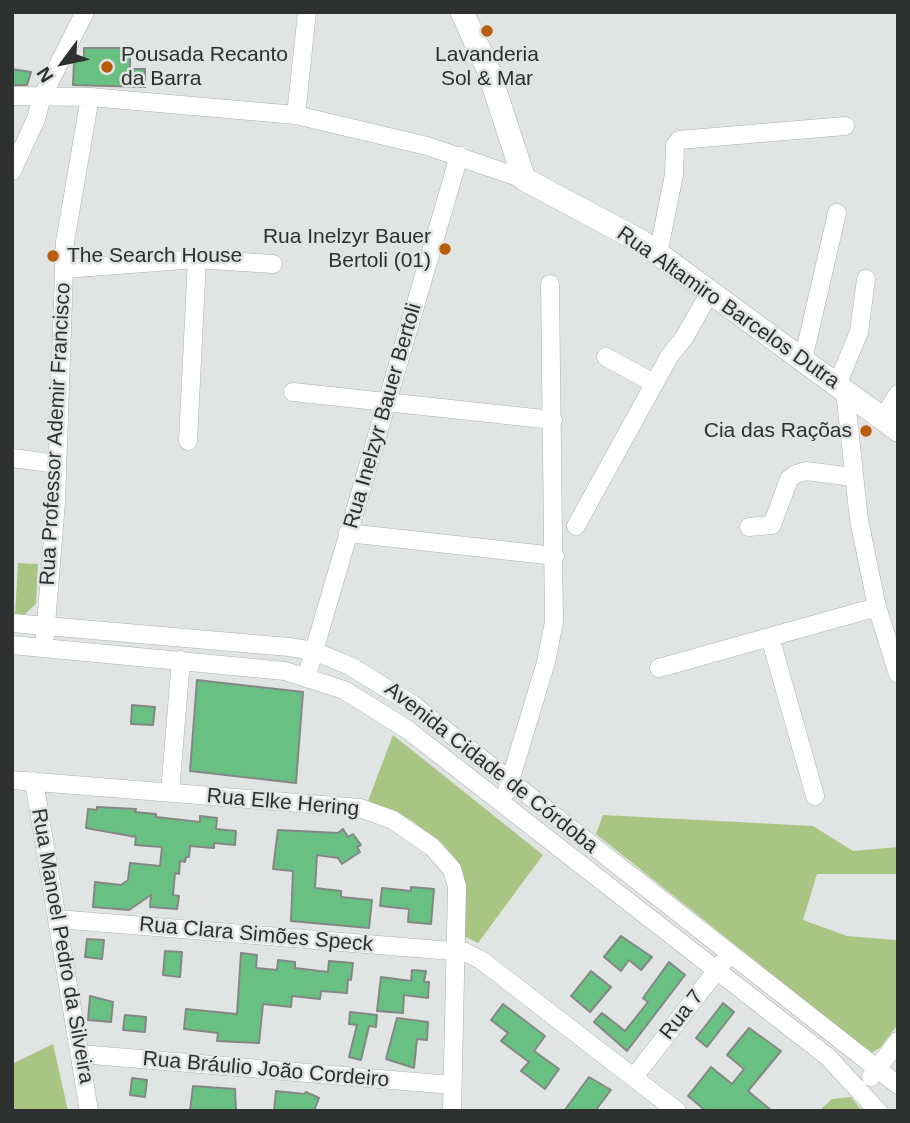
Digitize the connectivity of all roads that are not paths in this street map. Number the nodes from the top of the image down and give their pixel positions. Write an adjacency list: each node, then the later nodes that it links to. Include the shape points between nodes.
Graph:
1 (85, 12): 5 (street)
2 (307, 12): 7 (street)
3 (462, 12): 11 (main road, via 488,69)
4 (12, 96): 5 (street)
5 (42, 97): 6 (street); 10 (street)
6 (90, 97): 7 (street); 16 (street, Rua Professor Ademir Francisco, via 69,206)
7 (296, 115): 9 (street)
8 (845, 126): 13 (street, via 679,140)
9 (459, 156): 11 (street); 26 (street, Rua Inelzyr Bauer Bertoli)
10 (12, 172)
11 (524, 179): 13 (main road, Rua Altamiro Barcelos Dutra)
12 (836, 213): 21 (street)
13 (658, 254): 19 (main road, Rua Altamiro Barcelos Dutra)
14 (197, 259): 15 (street); 16 (street); 29 (street)
15 (273, 264)
16 (64, 270): 31 (street, Rua Professor Ademir Francisco)
17 (866, 279): 23 (street, via 859,332)
18 (550, 284): 27 (street)
19 (710, 292): 21 (main road, Rua Altamiro Barcelos Dutra); 22 (street)
20 (606, 357): 22 (street)
21 (803, 360): 23 (main road, Rua Altamiro Barcelos Dutra)
22 (654, 383): 33 (street)
23 (841, 388): 28 (main road, Rua Altamiro Barcelos Dutra); 32 (street)
24 (293, 392): 26 (street)
25 (898, 394): 28 (street)
26 (387, 402): 27 (street); 35 (street, Rua Inelzyr Bauer Bertoli)
27 (552, 420): 36 (street)
28 (890, 425)
29 (188, 440)
30 (12, 458): 31 (street)
31 (57, 464): 39 (street, Rua Professor Ademir Francisco)
32 (853, 477): 34 (street, via 806,471 796,474 789,479 772,525); 37 (street)
33 (576, 526)
34 (750, 527)
35 (348, 533): 36 (street); 43 (street, Rua Inelzyr Bauer Bertoli)
36 (555, 556): 50 (street, via 551,642)
37 (877, 607): 40 (street); 46 (street)
38 (12, 623): 39 (street, Avenida Cidade de Córdoba)
39 (46, 625): 42 (street, Rua Professor Ademir Francisco); 43 (street, Avenida Cidade de Córdoba)
40 (769, 637): 45 (street); 52 (street)
41 (12, 645): 42 (street, Avenida Cidade de Córdoba)
42 (44, 647): 44 (street, Avenida Cidade de Córdoba)
43 (314, 651): 47 (street, Rua Inelzyr Bauer Bertoli); 50 (street, Avenida Cidade de Córdoba, via 389,688)
44 (181, 660): 47 (street, Avenida Cidade de Córdoba); 51 (street)
45 (659, 667)
46 (898, 674)
47 (307, 675): 53 (street, Avenida Cidade de Córdoba, via 386,714)
48 (12, 780): 49 (street, Rua Elke Hering)
49 (34, 781): 51 (street, Rua Elke Hering); 54 (street, Rua Manoel Pedro da Silveira)
50 (510, 781): 53 (street); 56 (street, Avenida Cidade de Córdoba)
51 (170, 792): 55 (street, Rua Elke Hering, via 343,806 393,820 432,847 452,869 457,887)
52 (815, 796)
53 (503, 804): 57 (street, Avenida Cidade de Córdoba)
54 (57, 919): 55 (street, Rua Clara Simões Speck); 59 (street, Rua Manoel Pedro da Silveira)
55 (455, 951): 61 (street, Rua Clara Simões Speck, via 481,960); 63 (street, Rua Elke Hering)
56 (731, 953): 57 (street, Rua 7); 60 (street, Avenida Cidade de Córdoba)
57 (717, 971): 61 (street, Rua 7); 64 (street, Avenida Cidade de Córdoba, via 828,1057)
58 (898, 1041): 60 (street)
59 (80, 1054): 63 (street, Rua Bráulio João Cordeiro); 66 (street, Rua Manoel Pedro da Silveira)
60 (878, 1068): 62 (street, Avenida Cidade de Córdoba); 64 (street)
61 (634, 1077): 67 (street, Rua Clara Simões Speck)
62 (898, 1084)
63 (452, 1085): 65 (street, Rua Elke Hering)
64 (862, 1090): 68 (street, Avenida Cidade de Córdoba)
65 (454, 1109)
66 (89, 1111)
67 (677, 1111)
68 (878, 1111)

